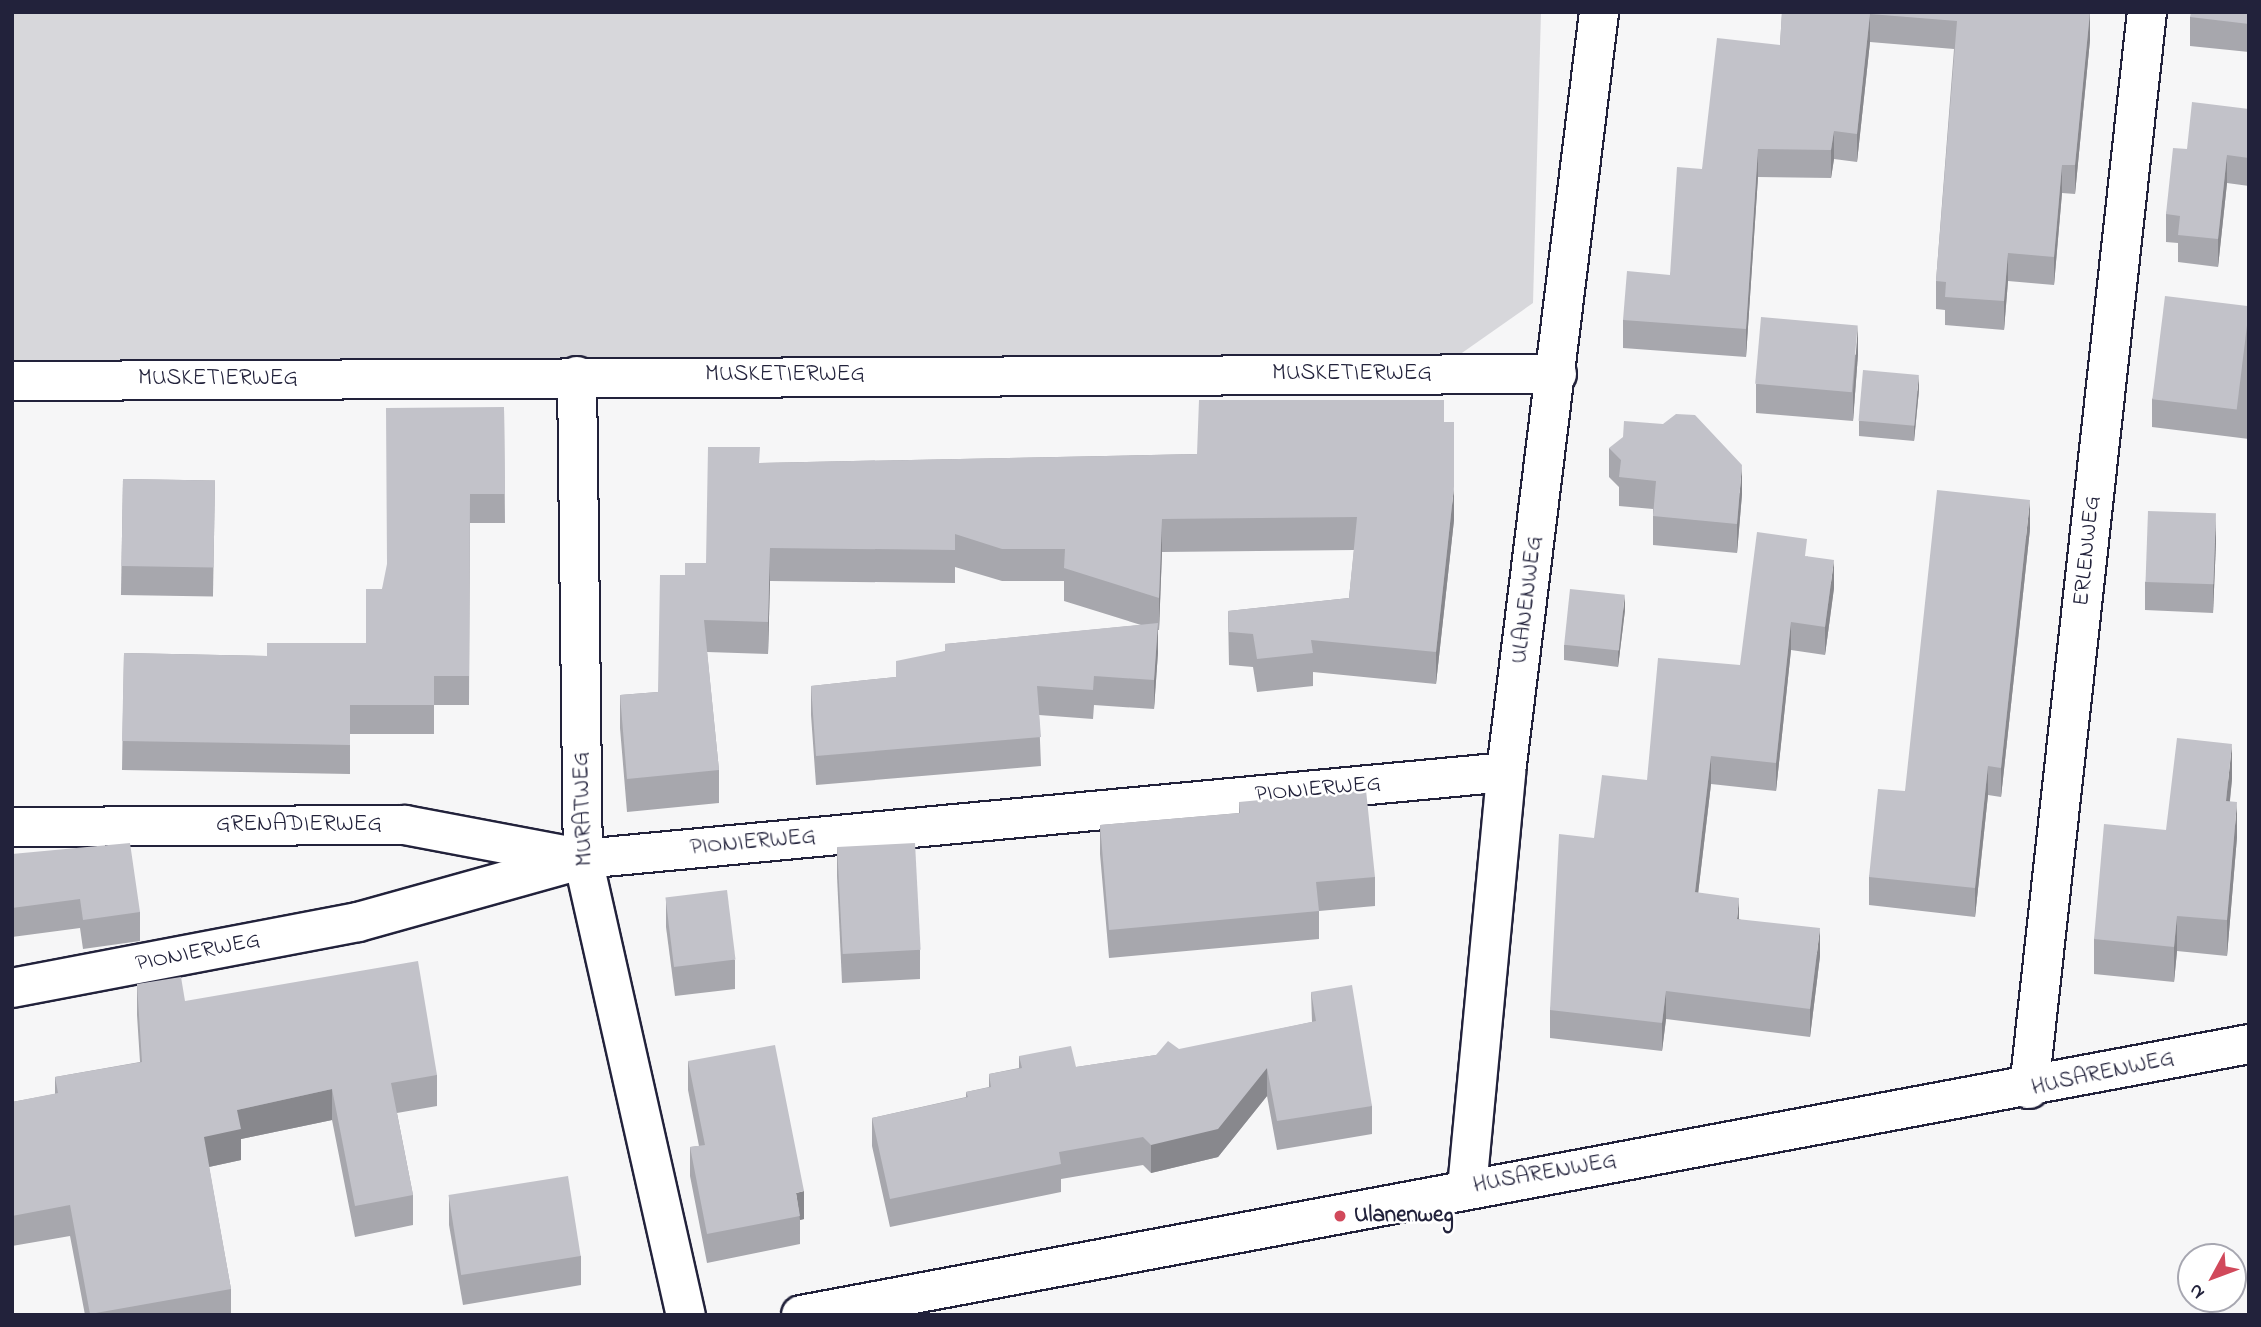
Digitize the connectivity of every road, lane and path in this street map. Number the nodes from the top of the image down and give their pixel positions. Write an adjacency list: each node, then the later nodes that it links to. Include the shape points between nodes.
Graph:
1 (1599, 12): 3 (street, ULANENWEG)
2 (2147, 12): 11 (street, ERLENWEG)
3 (1557, 374): 4 (street, MUSKETIERWEG); 6 (street, ULANENWEG)
4 (578, 376): 5 (street, MUSKETIERWEG); 8 (street, MURATWEG)
5 (12, 381)
6 (1506, 772): 8 (street, PIONIERWEG); 12 (street, ULANENWEG)
7 (12, 827): 8 (street, GRENADIERWEG, via 405,825)
8 (583, 859): 9 (street, PIONIERWEG, via 358,922); 13 (street, MURATWEG)
9 (12, 988)
10 (2249, 1044): 11 (street, HUSARENWEG)
11 (2029, 1089): 12 (street, HUSARENWEG)
12 (1467, 1188): 14 (street, HUSARENWEG)
13 (685, 1315)
14 (801, 1315)

